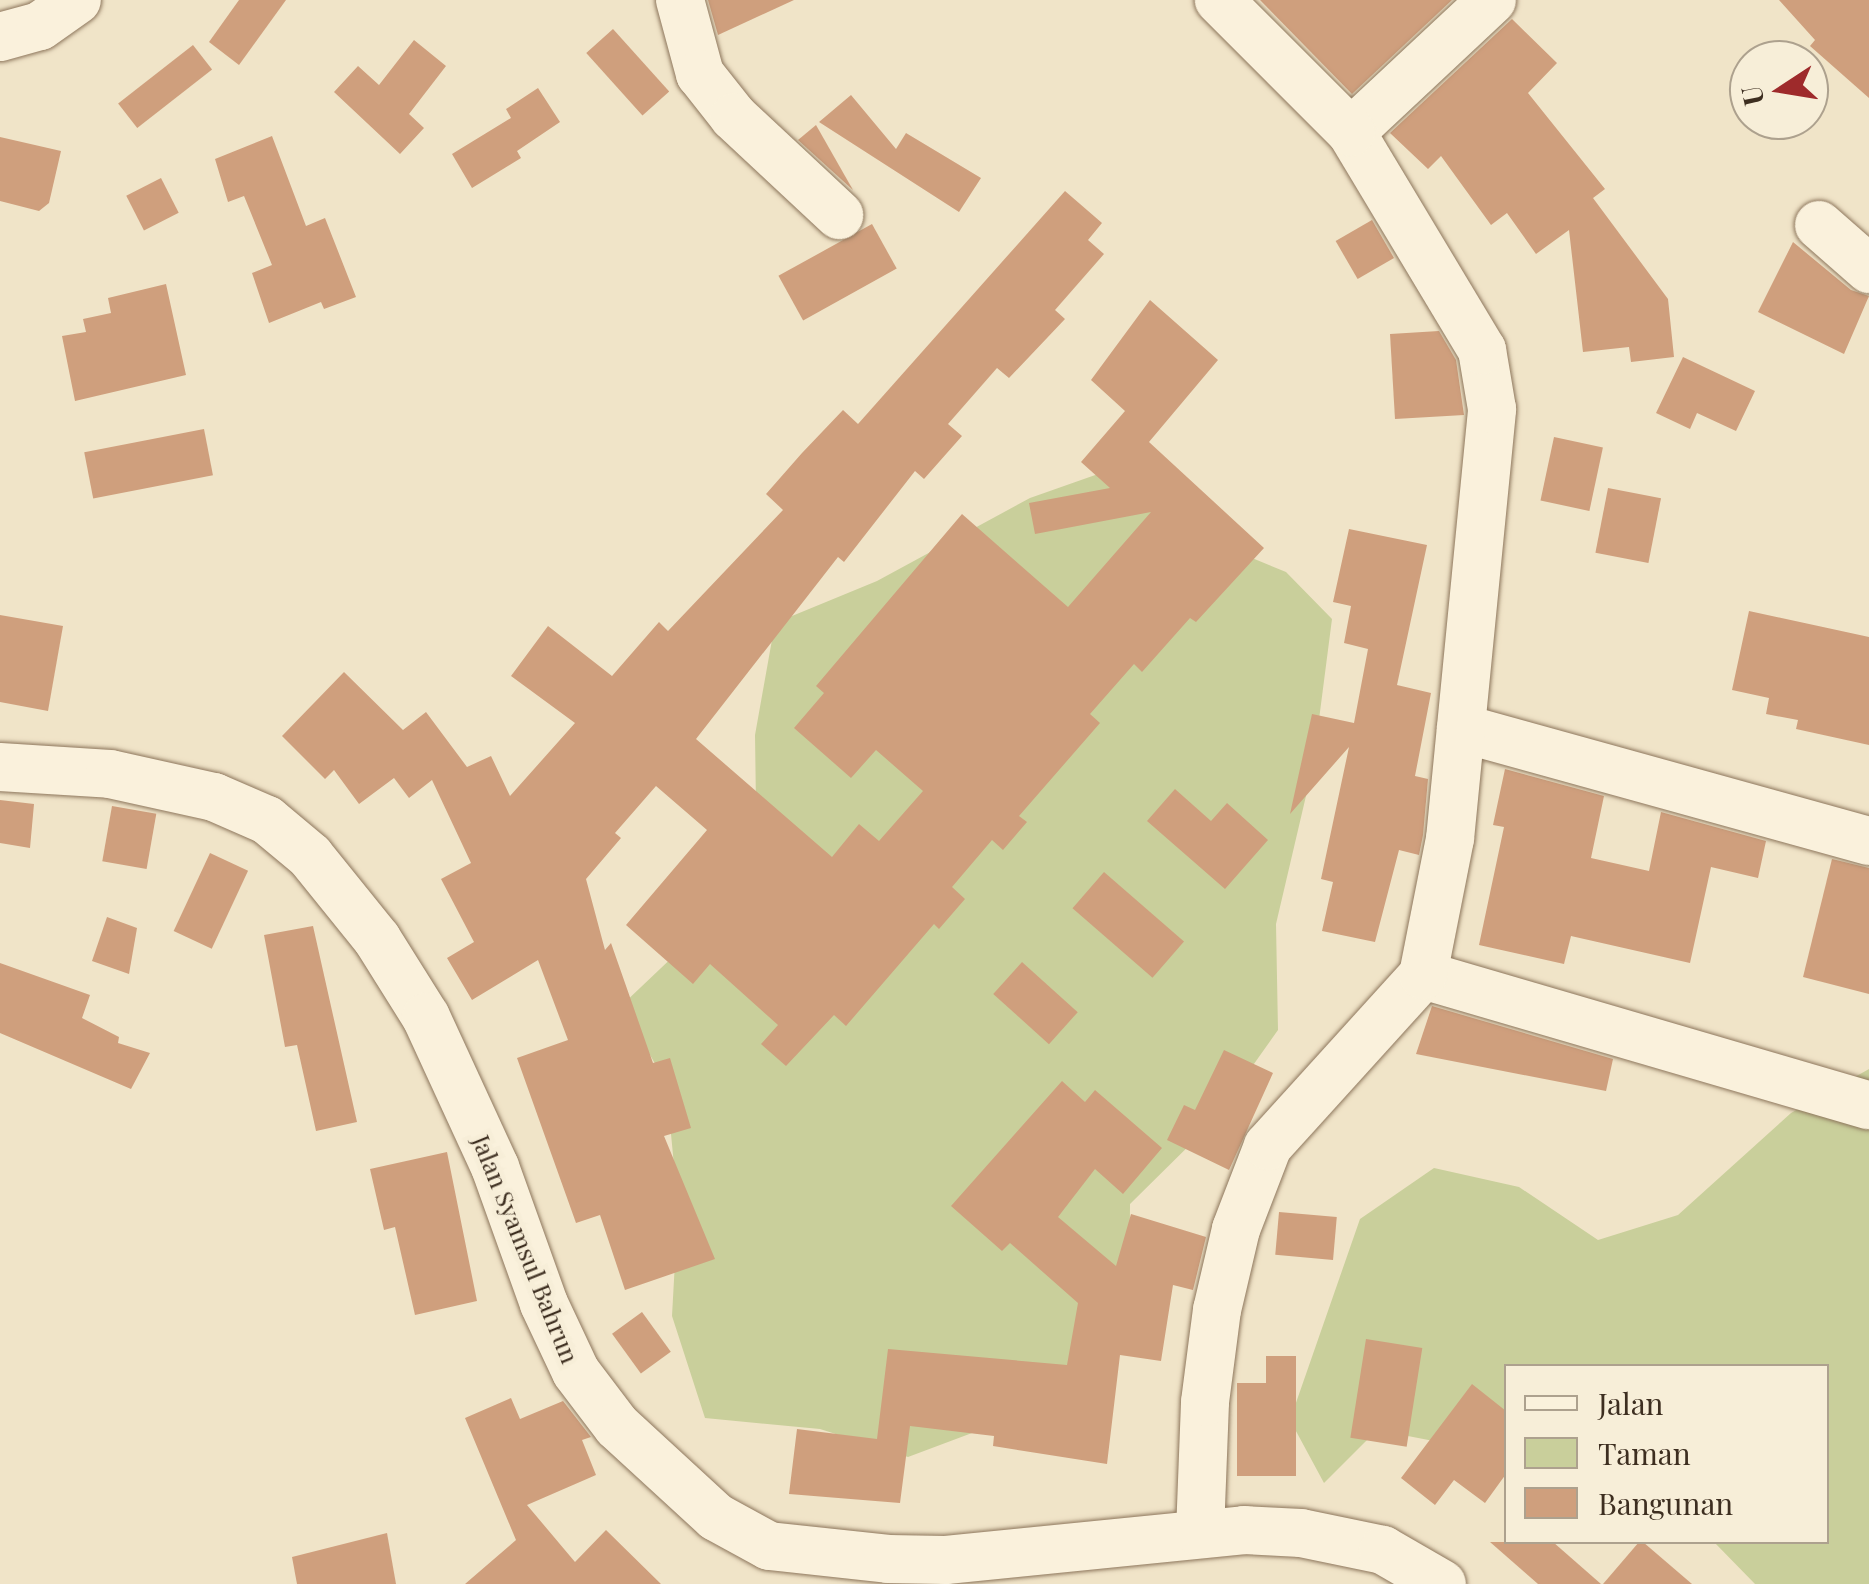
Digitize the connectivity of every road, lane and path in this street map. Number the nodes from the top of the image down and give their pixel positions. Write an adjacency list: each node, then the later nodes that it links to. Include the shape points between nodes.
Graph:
1 (77, 0): 5 (street, via 40,26)
2 (680, 0): 7 (street, via 700,74 734,118)
3 (1219, 0): 6 (street)
4 (1492, 0): 6 (street)
5 (0, 37)
6 (1351, 132): 10 (street, via 1482,350 1492,410)
7 (839, 214)
8 (1819, 225): 9 (street)
9 (1869, 269)
10 (1460, 728): 12 (street); 13 (street, via 1450,839)
11 (0, 767): 16 (street, Jalan Syamsul Bahrun, via 110,774 214,796 268,820 310,856 377,939 426,1017 495,1167 576,1372 616,1426)
12 (1869, 841)
13 (1422, 975): 14 (street); 15 (street, via 1268,1146 1236,1229 1216,1310 1204,1402)
14 (1868, 1106)
15 (1200, 1533): 16 (street, Jalan Syamsul Bahrun, via 946,1560); 17 (street, Jalan Syamsul Bahrun, via 1340,1537 1384,1550)
16 (766, 1565)
17 (1442, 1584)

